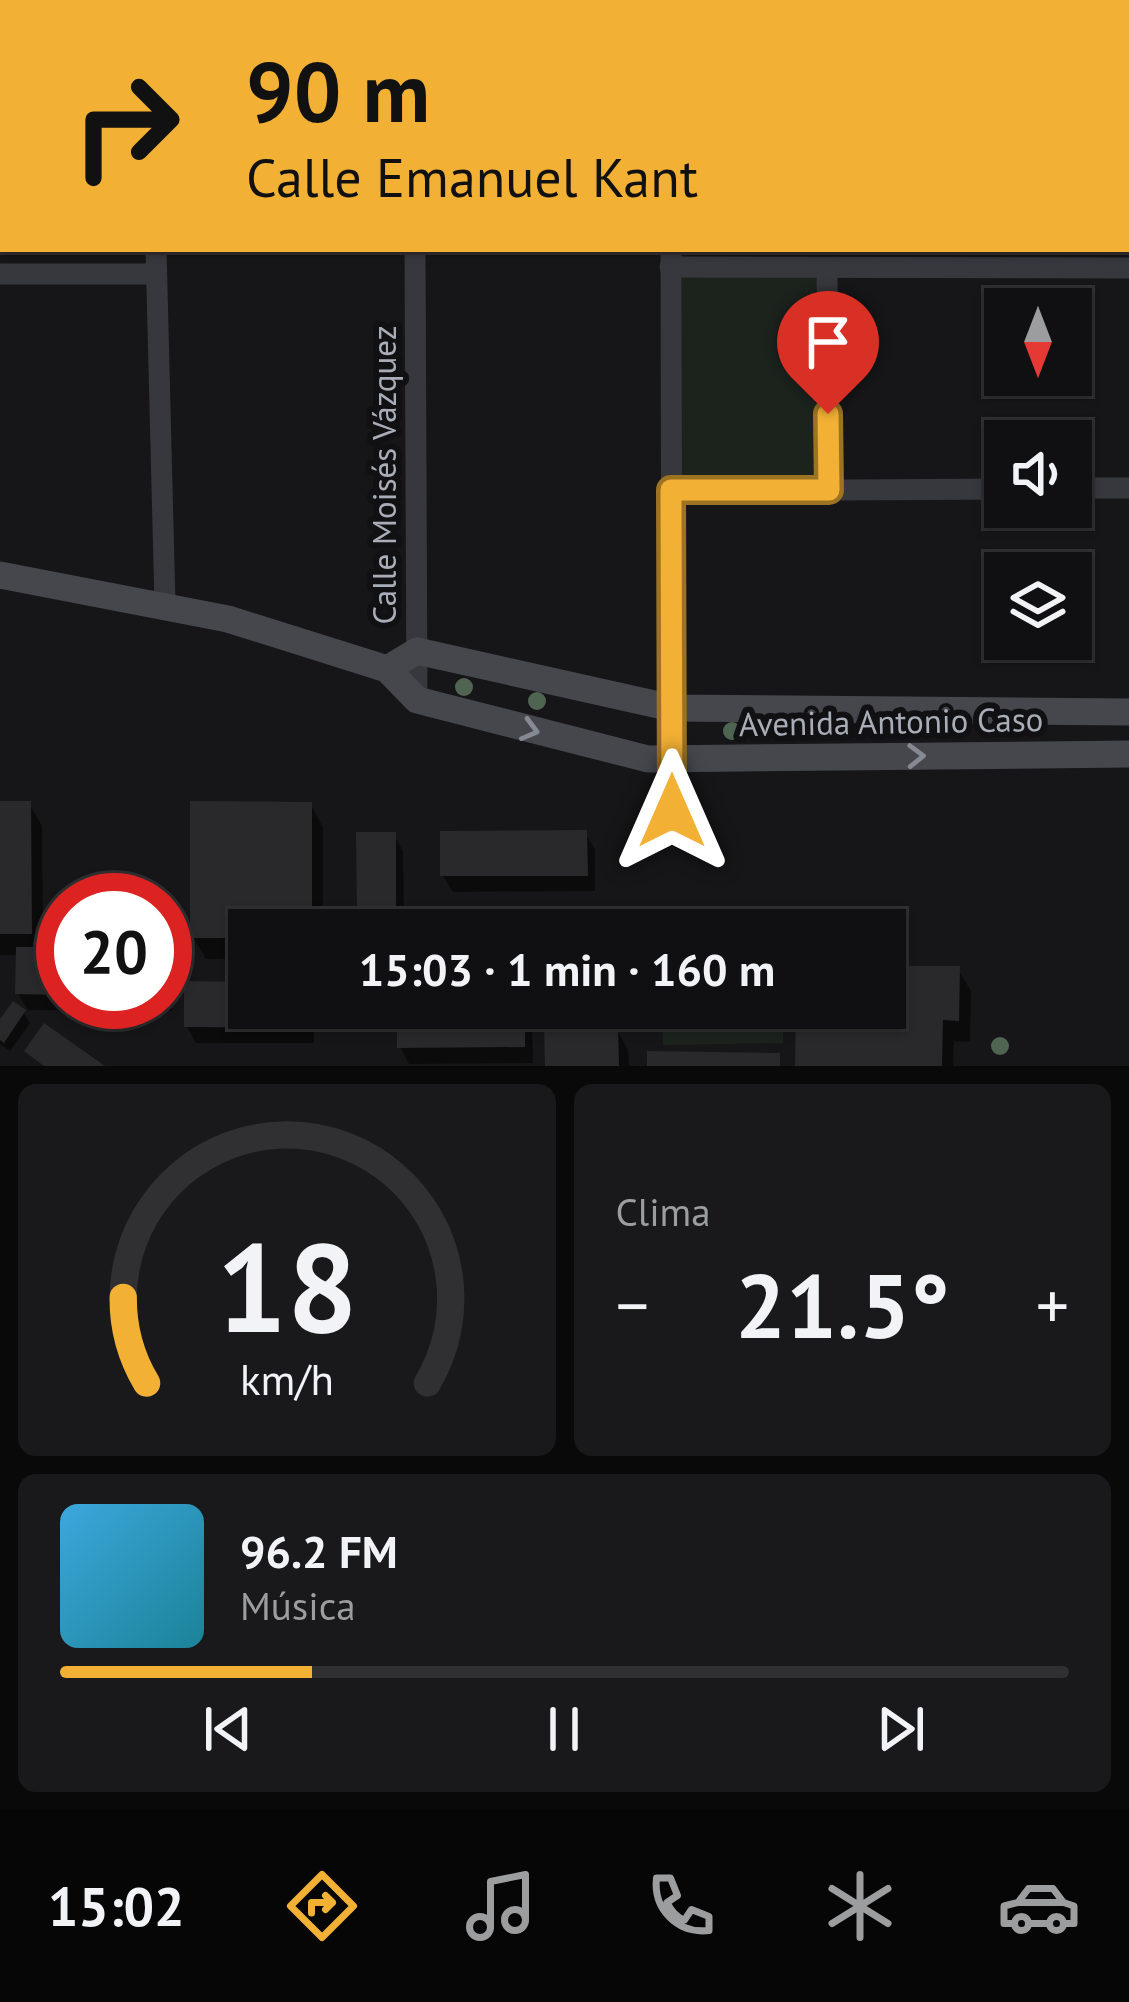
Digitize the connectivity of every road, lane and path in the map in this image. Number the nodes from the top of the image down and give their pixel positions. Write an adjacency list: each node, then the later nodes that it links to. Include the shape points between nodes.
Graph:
1 (156, 252): 7 (street)
2 (415, 252): 15 (street, Calle Moisés Vázquez)
3 (670, 258): 4 (street); 11 (street)
4 (827, 268): 5 (street); 12 (street)
5 (1129, 268)
6 (0, 274): 7 (street)
7 (156, 274): 14 (street)
8 (1092, 488): 9 (street)
9 (1129, 488)
10 (984, 489): 12 (street)
11 (671, 490): 12 (street); 18 (street)
12 (829, 490)
13 (0, 575): 14 (street)
14 (164, 605): 16 (street)
15 (417, 651): 16 (street); 17 (street, Calle Moisés Vázquez); 18 (street, Avenida Antonio Caso)
16 (388, 669): 17 (street)
17 (417, 700): 21 (street, Avenida Antonio Caso, one-way to 21, via 607,751)
18 (671, 708): 19 (street, Avenida Antonio Caso); 21 (street)
19 (1129, 712)
20 (1129, 754): 21 (street, Avenida Antonio Caso, one-way to 20)
21 (672, 760): 22 (lane)
22 (672, 811)

